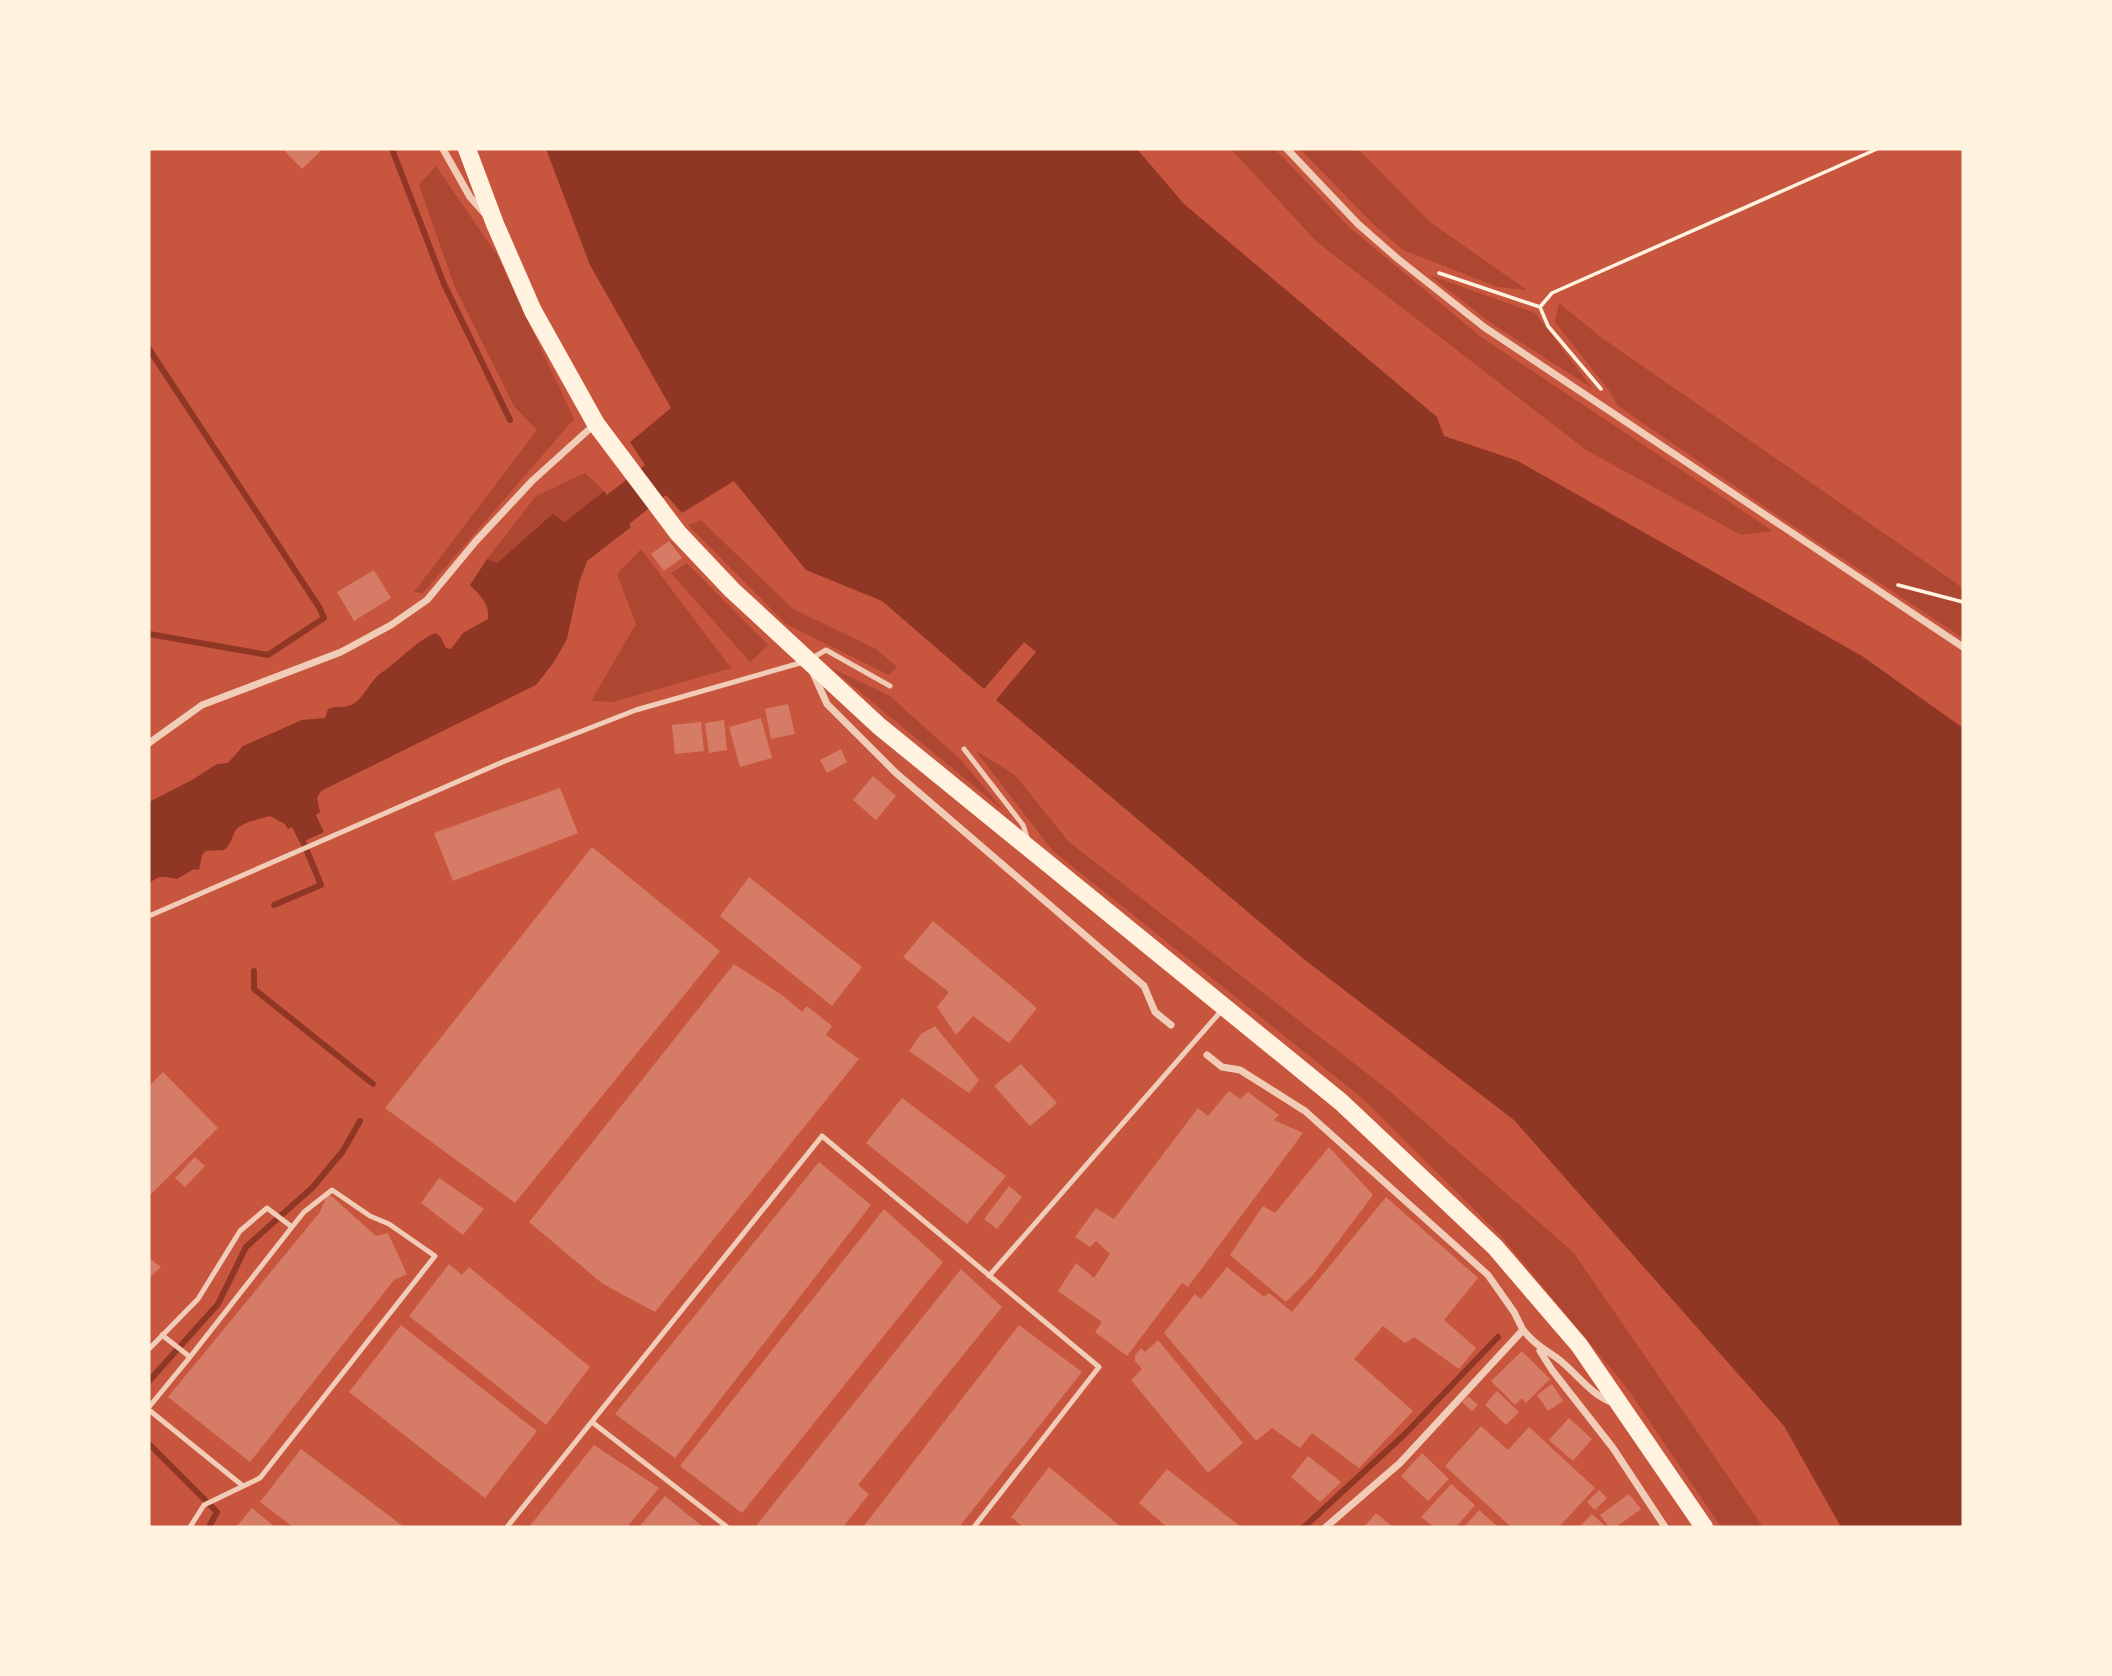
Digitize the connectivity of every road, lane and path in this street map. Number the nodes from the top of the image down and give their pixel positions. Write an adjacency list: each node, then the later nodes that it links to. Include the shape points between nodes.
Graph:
1 (443, 149): 5 (street, via 470,197)
2 (467, 149): 5 (main road)
3 (1287, 149): 8 (street, via 1398,260 1485,327)
4 (1877, 149): 7 (path, via 1552,293)
5 (495, 224): 9 (main road, via 533,311)
6 (1437, 272): 7 (path)
7 (1540, 307): 8 (path, via 1548,326 1601,386)
8 (1605, 408): 12 (street)
9 (596, 424): 13 (main road, via 678,533); 15 (street, via 532,481 427,600 341,652 202,705)
10 (1897, 585): 11 (path)
11 (1963, 602)
12 (1963, 647)
13 (807, 661): 14 (lane, via 826,650); 17 (main road, via 879,726); 18 (lane, via 636,710 505,761); 20 (street, via 827,704 896,773 1144,986 1155,1012)
14 (890, 686)
15 (149, 743)
16 (964, 749): 17 (lane, via 1023,825)
17 (1031, 849): 19 (main road)
18 (149, 916)
19 (1224, 1007): 23 (lane); 29 (main road, via 1341,1102 1495,1247 1579,1345)
20 (1171, 1025)
21 (1207, 1055): 24 (street, via 1222,1068 1240,1070 1305,1111 1488,1275)
22 (292, 1227): 25 (lane, via 267,1208 240,1231 198,1299); 28 (lane); 32 (lane, via 332,1190 435,1256 260,1478)
23 (989, 1276): 31 (lane, via 822,1136); 36 (lane, via 1099,1367)
24 (1523, 1330): 26 (street); 37 (street, via 1400,1463)
25 (162, 1335): 27 (lane); 28 (lane)
26 (1538, 1348): 29 (street, via 1558,1359 1600,1398); 38 (street)
27 (149, 1349)
28 (187, 1355): 30 (lane)
29 (1622, 1405): 39 (main road)
30 (149, 1408): 32 (lane)
31 (592, 1422): 34 (lane); 35 (lane)
32 (243, 1486): 33 (lane, via 204,1504)
33 (190, 1527)
34 (507, 1527)
35 (727, 1527)
36 (974, 1527)
37 (1326, 1527)
38 (1665, 1527)
39 (1704, 1527)

